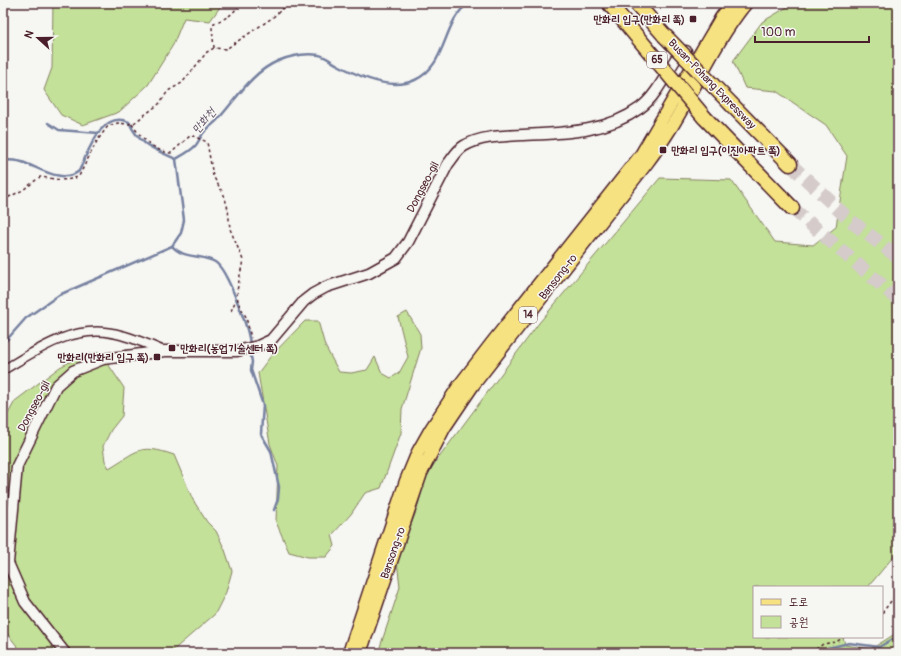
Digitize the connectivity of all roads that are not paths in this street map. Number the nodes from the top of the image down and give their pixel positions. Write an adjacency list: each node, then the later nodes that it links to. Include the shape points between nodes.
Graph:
1 (609, 3): 7 (highway, Busan-Pohang Expressway / 65, bridge, via 704,117)
2 (636, 3): 6 (highway, Busan-Pohang Expressway / 65, bridge)
3 (732, 3): 5 (main road, Bansong-ro / 14, via 721,18)
4 (746, 3): 5 (main road, Bansong-ro / 14)
5 (702, 60): 9 (street, Dongseo-gil, via 682,51 650,98 640,108 605,125 568,133 491,137 463,146 448,164 408,242 396,258 369,273 313,294 271,340 237,351); 13 (main road, Bansong-ro / 14, via 641,155 459,386 431,429 406,481); 14 (main road, Bansong-ro / 14, via 672,127 646,164 473,385 444,428 421,473)
6 (790, 164)
7 (792, 208)
8 (142, 342): 9 (street, Dongseo-gil); 10 (street); 11 (street, Dongseo-gil, via 107,332 82,333 57,340)
9 (165, 351): 10 (street, Dongseo-gil)
10 (141, 354): 12 (street, Dongseo-gil, via 103,360 79,368 56,386 17,466 8,563 25,602)
11 (3, 370)
12 (65, 653)
13 (349, 653)
14 (360, 653)

